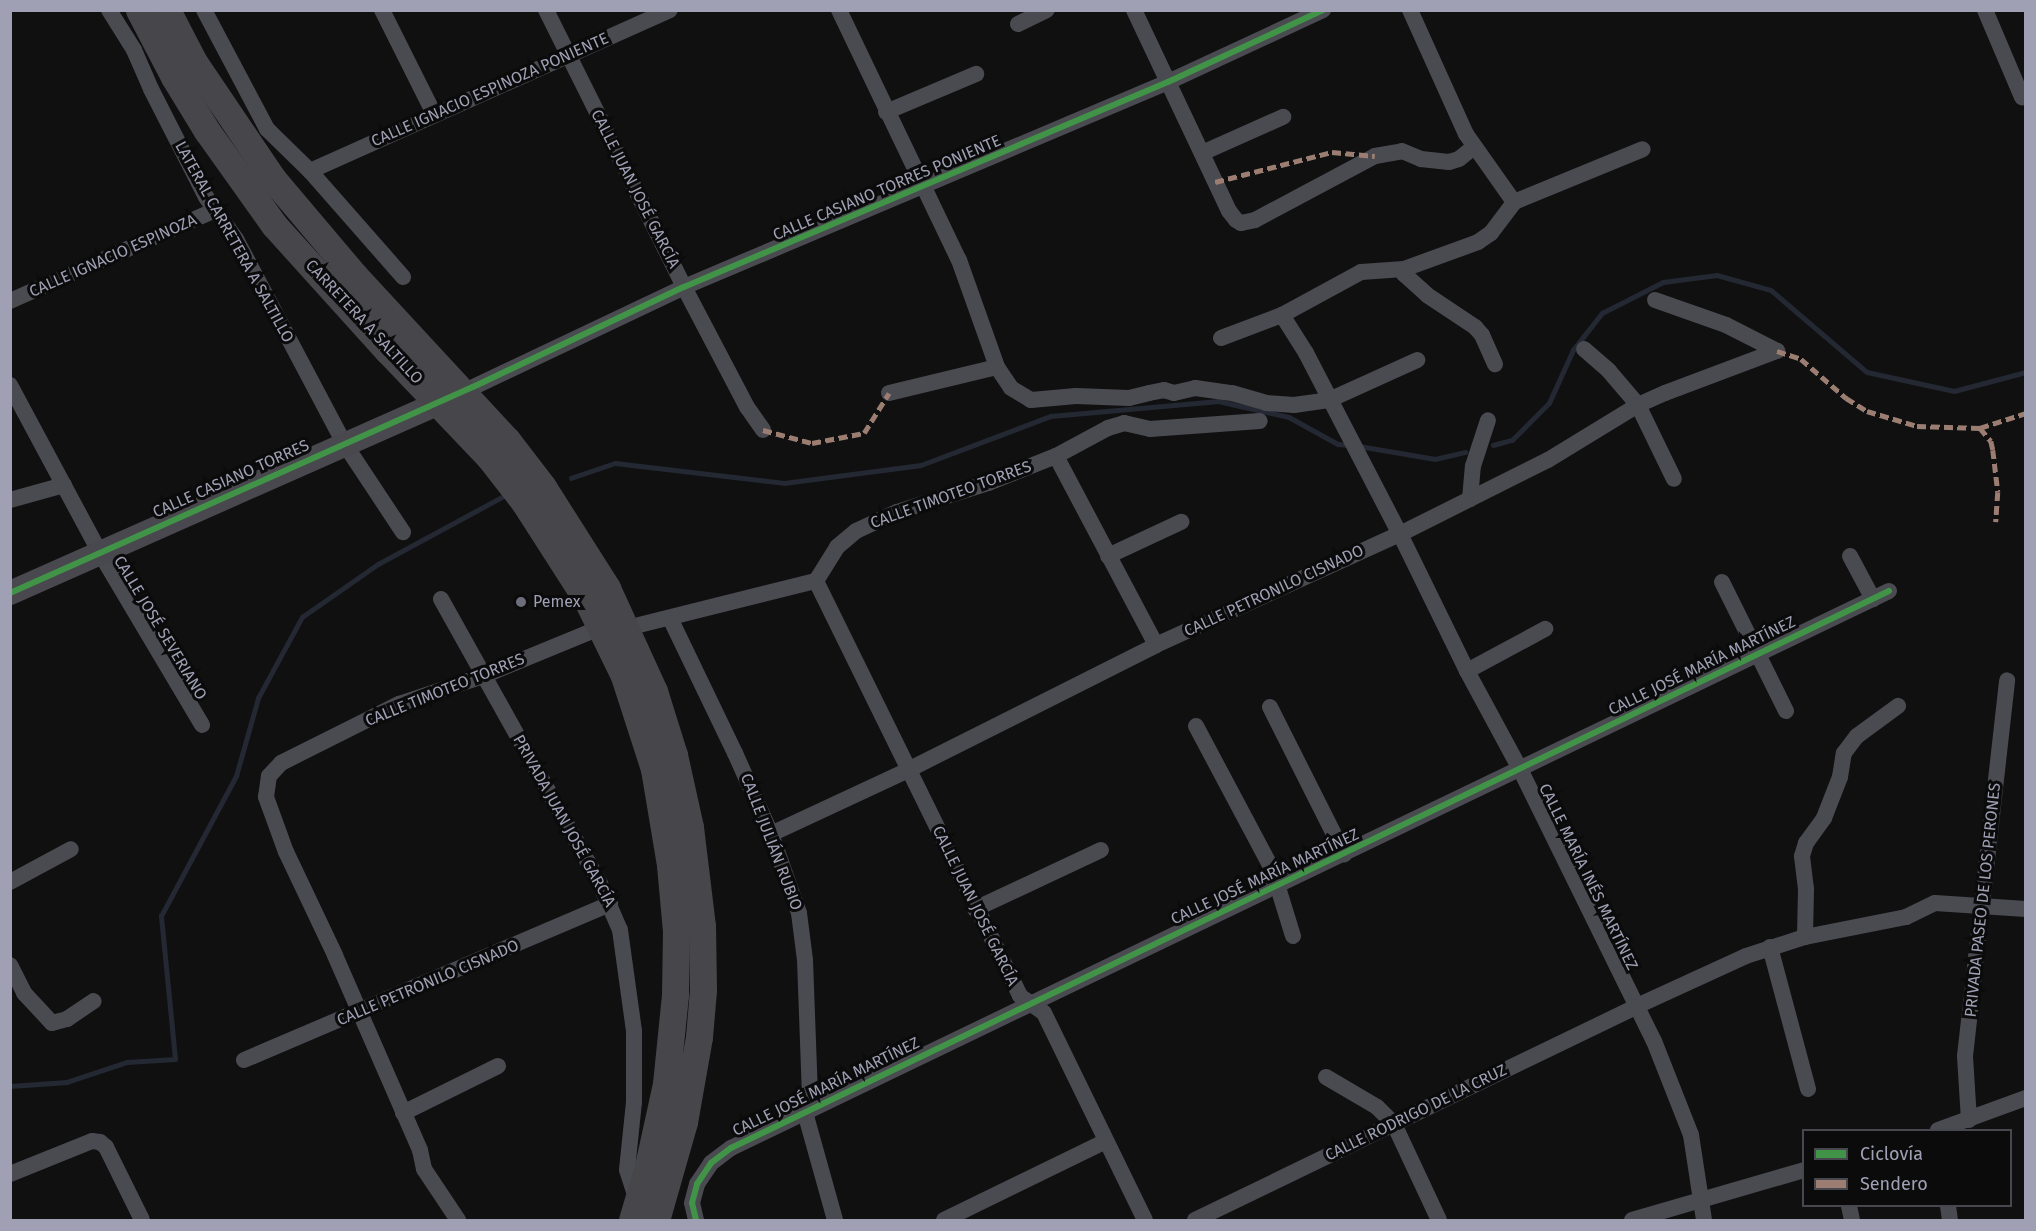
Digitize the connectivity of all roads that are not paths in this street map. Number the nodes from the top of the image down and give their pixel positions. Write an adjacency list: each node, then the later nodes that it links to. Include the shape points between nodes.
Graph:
1 (109, 10): 28 (street, LATERAL CARRETERA A SALTILLO, via 134,50 174,137)
2 (140, 10): 42 (main road, CARRETERA A SALTILLO, via 207,131 274,225 387,351)
3 (167, 10): 42 (main road, CARRETERA A SALTILLO, via 194,62 273,179)
4 (204, 10): 25 (street, via 267,129)
5 (382, 10): 20 (street)
6 (546, 10): 15 (street, CALLE JUAN JOSÉ GARCÍA)
7 (670, 10): 15 (street, CALLE IGNACIO ESPINOZA PONIENTE)
8 (838, 10): 19 (street)
9 (1047, 10): 14 (street)
10 (1134, 10): 17 (street)
11 (1323, 10): 17 (street, CALLE CASIANO TORRES PONIENTE)
12 (1410, 10): 22 (street)
13 (1985, 10): 18 (street)
14 (1018, 24)
15 (568, 56): 20 (street, CALLE IGNACIO ESPINOZA PONIENTE); 31 (street, CALLE JUAN JOSÉ GARCÍA)
16 (976, 74): 19 (street)
17 (1168, 82): 24 (street); 26 (street, CALLE CASIANO TORRES PONIENTE)
18 (2022, 97)
19 (886, 112): 26 (street)
20 (434, 114): 25 (street, CALLE IGNACIO ESPINOZA PONIENTE)
21 (1283, 117): 24 (street)
22 (1474, 147): 24 (street, via 1449,162 1421,159 1402,151 1375,156 1255,220 1241,223 1229,211); 27 (street)
23 (1643, 150): 27 (street)
24 (1202, 153)
25 (310, 171): 30 (street)
26 (925, 187): 31 (street, CALLE CASIANO TORRES PONIENTE); 39 (street, via 959,260)
27 (1514, 202): 29 (street, via 1491,233 1478,242)
28 (215, 210): 33 (street, CALLE IGNACIO ESPINOZA); 50 (street, LATERAL CARRETERA A SALTILLO, via 236,239)
29 (1404, 269): 34 (street, via 1361,272); 38 (street, via 1404,274 1427,295 1475,327)
30 (403, 277)
31 (684, 287): 42 (street, CALLE CASIANO TORRES PONIENTE); 49 (street, CALLE JUAN JOSÉ GARCÍA)
32 (1655, 300): 45 (street, CALLE PETRONILO CISNADO, via 1726,325 1777,351)
33 (10, 301)
34 (1282, 315): 35 (street); 44 (street, CALLE MARÍA INÉS MARTÍNEZ)
35 (1221, 338)
36 (1584, 349): 45 (street)
37 (1417, 360): 44 (street)
38 (1494, 364)
39 (997, 367): 41 (street); 43 (street, via 1011,388 1031,400 1076,396)
40 (10, 385): 53 (street, CALLE JOSÉ SEVERIANO)
41 (889, 393)
42 (451, 397): 50 (street, CALLE CASIANO TORRES); 69 (main road, CARRETERA A SALTILLO, via 507,440 543,487 592,563)
43 (1129, 398): 44 (street, via 1195,388 1266,403 1294,405); 48 (street)
44 (1329, 400): 58 (street, CALLE MARÍA INÉS MARTÍNEZ)
45 (1638, 405): 52 (street); 54 (street, CALLE PETRONILO CISNADO, via 1548,460)
46 (1488, 420): 54 (street, via 1473,466)
47 (1260, 421): 48 (street, via 1150,429)
48 (1124, 423): 51 (street, CALLE TIMOTEO TORRES, via 1080,441)
49 (763, 430)
50 (344, 443): 57 (street, LATERAL CARRETERA A SALTILLO); 59 (street, CALLE CASIANO TORRES)
51 (1056, 456): 60 (street); 62 (street, CALLE TIMOTEO TORRES, via 897,512 856,531 837,547)
52 (1674, 479)
53 (64, 485): 55 (street); 59 (street, CALLE JOSÉ SEVERIANO)
54 (1470, 499): 58 (street, CALLE PETRONILO CISNADO)
55 (10, 500)
56 (1181, 522): 60 (street)
57 (403, 532)
58 (1400, 534): 71 (street, CALLE PETRONILO CISNADO); 73 (street, CALLE MARÍA INÉS MARTÍNEZ)
59 (100, 553): 65 (street, CALLE CASIANO TORRES); 79 (street, CALLE JOSÉ SEVERIANO)
60 (1108, 556): 71 (street)
61 (1850, 556): 66 (street)
62 (816, 581): 68 (street, CALLE TIMOTEO TORRES); 82 (street, CALLE JUAN JOSÉ GARCÍA)
63 (1722, 582): 72 (street)
64 (1889, 591): 66 (street, CALLE JOSÉ MARÍA MARTÍNEZ)
65 (10, 593)
66 (1873, 598): 72 (street, CALLE JOSÉ MARÍA MARTÍNEZ)
67 (441, 599): 74 (street, PRIVADA JUAN JOSÉ GARCÍA)
68 (670, 618): 69 (street, CALLE TIMOTEO TORRES); 83 (street, CALLE JULIÁN RUBIO)
69 (615, 628): 74 (street, CALLE TIMOTEO TORRES); 116 (main road, CARRETERA A SALTILLO, via 654,691 674,755 690,827 702,926 699,1037 684,1122)
70 (1545, 628): 73 (street)
71 (1156, 645): 82 (street, CALLE PETRONILO CISNADO)
72 (1758, 654): 78 (street); 81 (street, CALLE JOSÉ MARÍA MARTÍNEZ)
73 (1467, 671): 81 (street, CALLE MARÍA INÉS MARTÍNEZ)
74 (483, 676): 89 (street, PRIVADA JUAN JOSÉ GARCÍA); 100 (street, CALLE TIMOTEO TORRES, via 387,710 281,763 270,773 266,797 273,820)
75 (2007, 680): 90 (street, PRIVADA PASEO DE LOS PERONES)
76 (1898, 706): 94 (street, via 1857,736 1844,753 1840,777 1824,818 1806,843 1802,856)
77 (1270, 707): 86 (street)
78 (1786, 711)
79 (202, 725)
80 (1196, 726): 88 (street)
81 (1520, 769): 86 (street, CALLE JOSÉ MARÍA MARTÍNEZ); 99 (street, CALLE MARÍA INÉS MARTÍNEZ)
82 (908, 770): 83 (street, CALLE PETRONILO CISNADO); 91 (street, CALLE JUAN JOSÉ GARCÍA)
83 (771, 834): 106 (street, CALLE JULIÁN RUBIO, via 792,887 804,934 810,1094)
84 (71, 849): 87 (street)
85 (1101, 850): 91 (street)
86 (1344, 854): 88 (street, CALLE JOSÉ MARÍA MARTÍNEZ)
87 (10, 882)
88 (1279, 886): 93 (street); 98 (street, CALLE JOSÉ MARÍA MARTÍNEZ)
89 (610, 904): 100 (street, CALLE PETRONILO CISNADO); 116 (street, PRIVADA JUAN JOSÉ GARCÍA, via 622,939 633,1016 634,1095 627,1170)
90 (1984, 906): 92 (street, CALLE RODRIGO DE LA CRUZ); 94 (street, CALLE RODRIGO DE LA CRUZ, via 1935,903 1906,917); 108 (street, PRIVADA PASEO DE LOS PERONES, via 1965,1056)
91 (975, 909): 98 (street, CALLE JUAN JOSÉ GARCÍA, via 1020,996)
92 (2025, 909)
93 (1293, 936)
94 (1805, 937): 95 (street, CALLE RODRIGO DE LA CRUZ)
95 (1770, 947): 99 (street, CALLE RODRIGO DE LA CRUZ); 104 (street)
96 (10, 964): 97 (street, via 24,993 52,1023 67,1019)
97 (94, 1001)
98 (1030, 1003): 106 (street, CALLE JOSÉ MARÍA MARTÍNEZ); 111 (street, CALLE JUAN JOSÉ GARCÍA, via 1044,1013)
99 (1637, 1006): 109 (street, CALLE RODRIGO DE LA CRUZ); 114 (street, CALLE MARÍA INÉS MARTÍNEZ, via 1687,1124)
100 (360, 1013): 101 (street, CALLE PETRONILO CISNADO); 107 (street)
101 (244, 1060)
102 (498, 1066): 107 (street)
103 (1326, 1077): 109 (street, via 1377,1107)
104 (1808, 1089)
105 (2025, 1098): 108 (street)
106 (807, 1110): 115 (street, CALLE JOSÉ MARÍA MARTÍNEZ, via 720,1155 703,1173); 120 (street, CALLE JULIÁN RUBIO, via 807,1123)
107 (403, 1113): 118 (street, via 424,1168)
108 (1969, 1120): 110 (street)
109 (1394, 1124): 123 (street, CALLE RODRIGO DE LA CRUZ); 124 (street)
110 (1944, 1129)
111 (1106, 1141): 121 (street); 122 (street, CALLE JUAN JOSÉ GARCÍA)
112 (1802, 1170): 114 (street)
113 (10, 1174): 117 (street, via 92,1141 100,1142)
114 (1702, 1199): 125 (street); 126 (street, CALLE MARÍA INÉS MARTÍNEZ)
115 (692, 1203): 116 (street); 119 (street)
116 (647, 1210)
117 (142, 1221)
118 (458, 1221)
119 (696, 1221)
120 (835, 1221)
121 (944, 1221)
122 (1145, 1221)
123 (1196, 1221)
124 (1439, 1221)
125 (1632, 1221)
126 (1704, 1221)

